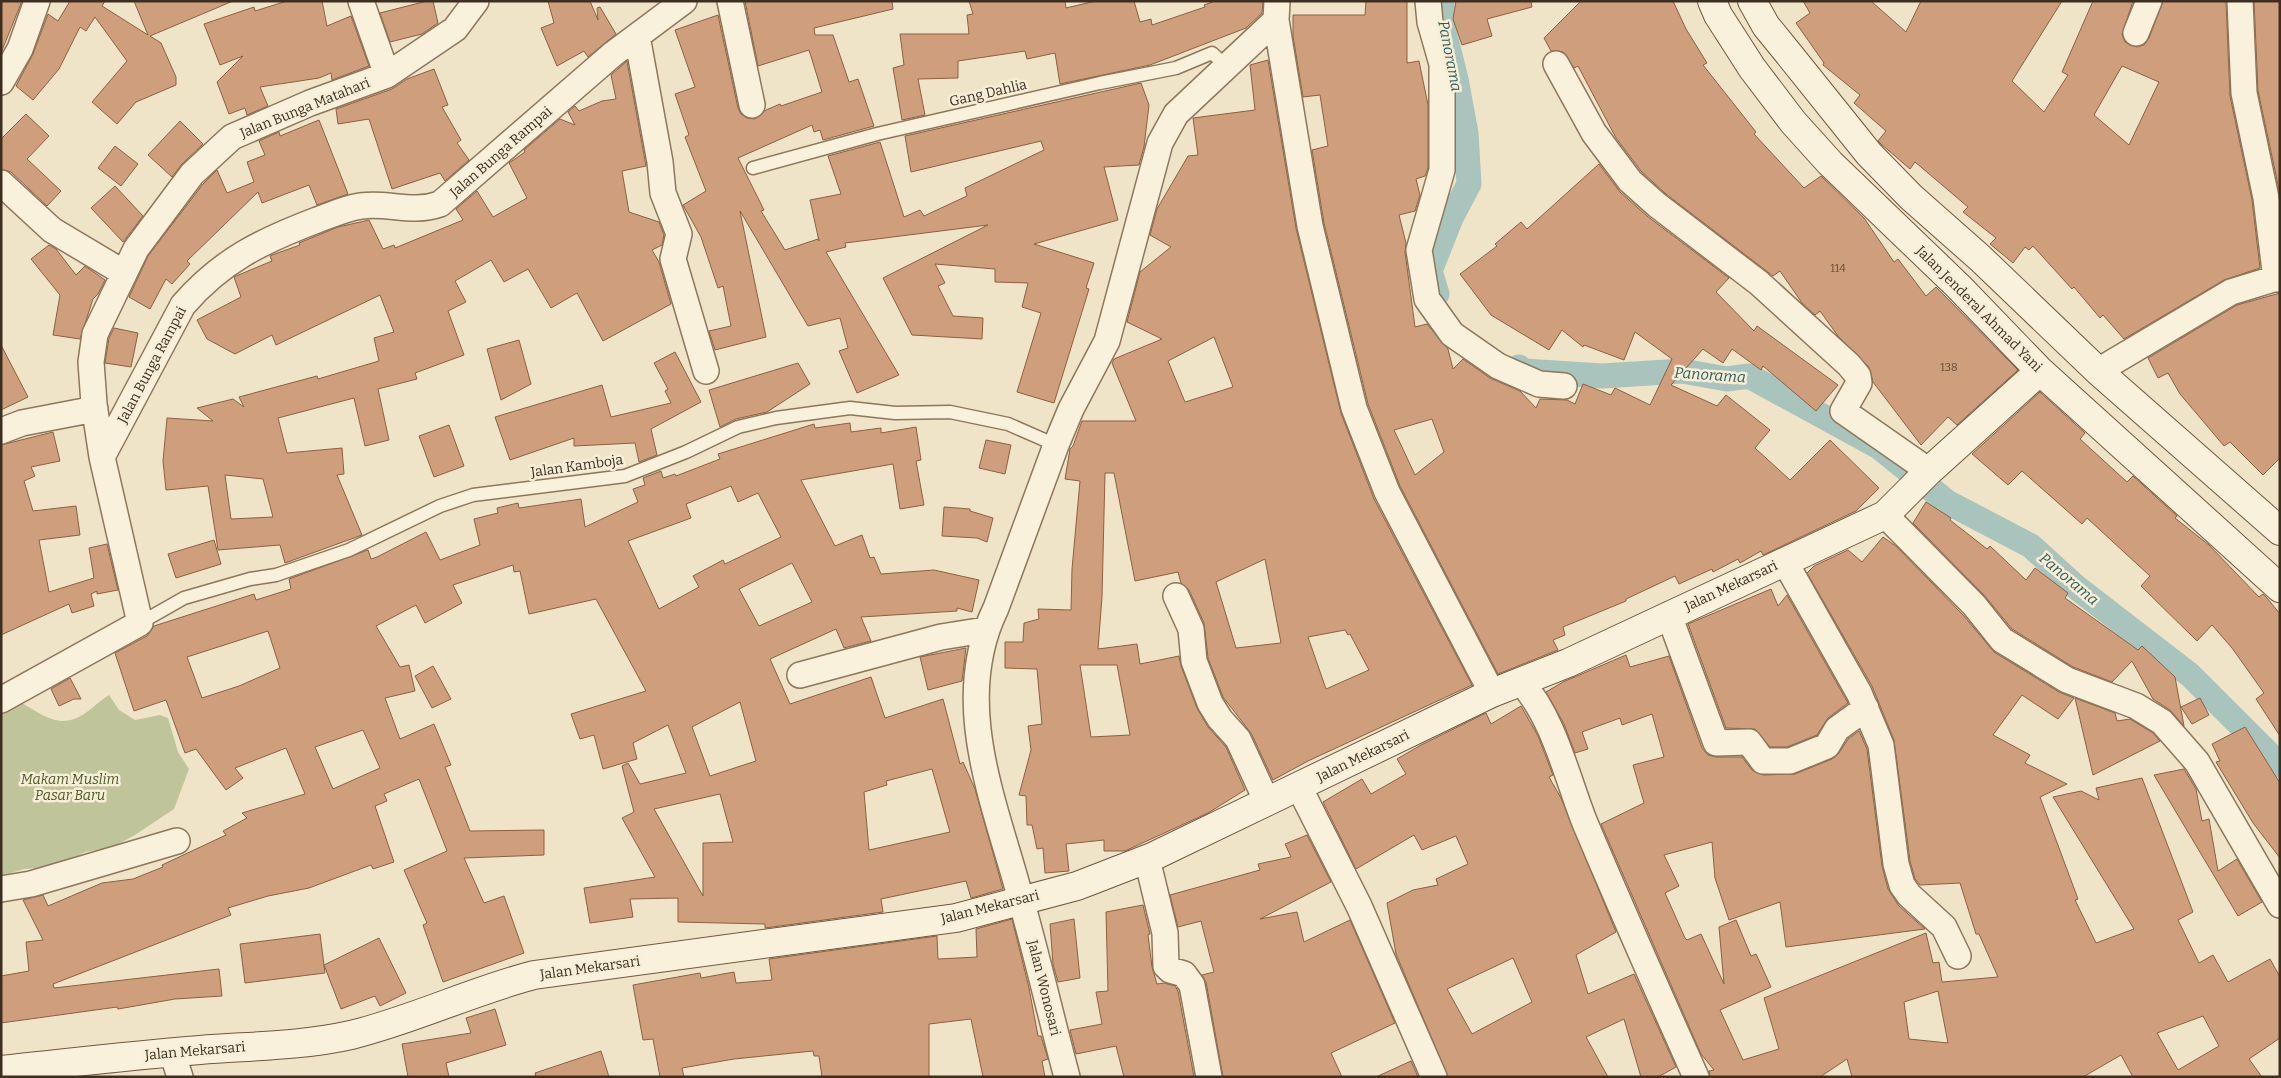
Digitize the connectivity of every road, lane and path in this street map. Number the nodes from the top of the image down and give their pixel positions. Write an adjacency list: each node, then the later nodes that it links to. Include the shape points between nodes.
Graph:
1 (36, 1): 17 (street, via 20,49)
2 (362, 1): 16 (street)
3 (476, 1): 16 (street, Jalan Bunga Matahari, via 455,29)
4 (684, 1): 13 (street, Jalan Bunga Rampai)
5 (730, 1): 18 (street)
6 (1428, 1): 26 (street, via 1430,22 1442,64 1442,170 1419,250 1427,299 1452,334 1498,366 1539,384)
7 (1712, 1): 25 (street, Jalan Jenderal Ahmad Yani, via 1752,68 1809,140)
8 (1752, 1): 23 (street, via 1766,26 1869,154)
9 (2149, 1): 12 (street)
10 (2240, 1): 22 (street, via 2244,93 2266,198)
11 (1276, 10): 15 (street, Jalan Wonosari); 41 (street, via 1310,226 1354,408 1387,492)
12 (2136, 33)
13 (637, 36): 24 (street, via 663,193 679,232 673,259); 30 (street, Jalan Bunga Rampai, via 440,204 417,210 376,206 353,208 279,235 231,260 201,284 183,305)
14 (1556, 64): 31 (street, via 1594,132 1630,180 1657,205 1759,284 1858,376 1859,382 1843,411)
15 (1225, 65): 19 (lane, Gang Dahlia, via 1212,53 1176,68 877,134); 29 (street, Jalan Wonosari, via 1176,114 1160,144 1107,341)
16 (387, 75): 21 (street, Jalan Bunga Matahari, via 310,103 232,138 192,174 136,249)
17 (1, 82)
18 (752, 105)
19 (753, 168)
20 (1, 183): 21 (street, via 52,230)
21 (124, 273): 27 (street, Jalan Bunga Matahari, via 95,334 91,362)
22 (2278, 278): 23 (street, via 2231,292)
23 (2098, 370): 32 (street)
24 (706, 371)
25 (2040, 371): 31 (street, Jalan Mekarsari); 34 (street, Jalan Jenderal Ahmad Yani)
26 (1564, 386)
27 (95, 409): 28 (street, via 22,423); 30 (street, Jalan Bunga Matahari)
28 (1, 431)
29 (1056, 445): 37 (lane, Jalan Kamboja, via 1008,424 950,412 895,413 850,408 776,418 738,427 625,476 473,496 440,506 326,559 184,598); 38 (street, Jalan Wonosari)
30 (102, 457): 37 (street)
31 (1910, 491): 33 (street, Jalan Mekarsari); 50 (street, via 1974,605 2002,640 2066,680 2136,706 2162,722 2197,762)
32 (2280, 531)
33 (1785, 562): 36 (street, Jalan Mekarsari); 43 (street)
34 (2280, 588)
35 (1176, 596): 45 (street, via 1191,629 1194,661 1210,703 1238,739)
36 (1669, 615): 40 (street, Jalan Mekarsari); 43 (street, via 1716,743 1749,742 1763,761 1790,761 1827,746 1837,729)
37 (140, 623): 42 (street)
38 (985, 630): 39 (street, via 941,636); 49 (street, Jalan Wonosari, via 976,672 978,741)
39 (800, 675)
40 (1521, 682): 41 (street, Jalan Mekarsari); 57 (street, via 1544,716 1589,830)
41 (1492, 693): 44 (street, Jalan Mekarsari)
42 (1, 700)
43 (1866, 708): 51 (street, via 1881,745 1899,877 1909,896 1944,928)
44 (1299, 787): 45 (street, Jalan Mekarsari); 56 (street, via 1359,906)
45 (1267, 802): 47 (street, Jalan Mekarsari)
46 (177, 841): 48 (street, via 31,884)
47 (1147, 859): 49 (street, Jalan Mekarsari, via 1076,886); 55 (street, via 1165,933 1166,966 1184,974 1192,985)
48 (1, 889)
49 (1021, 899): 52 (street, Jalan Mekarsari, via 956,918 534,975 350,1035); 54 (street, Jalan Wonosari)
50 (2280, 904)
51 (1958, 956)
52 (176, 1064): 53 (street, Jalan Mekarsari)
53 (1, 1070)
54 (1067, 1077)
55 (1209, 1077)
56 (1434, 1077)
57 (1696, 1077)

